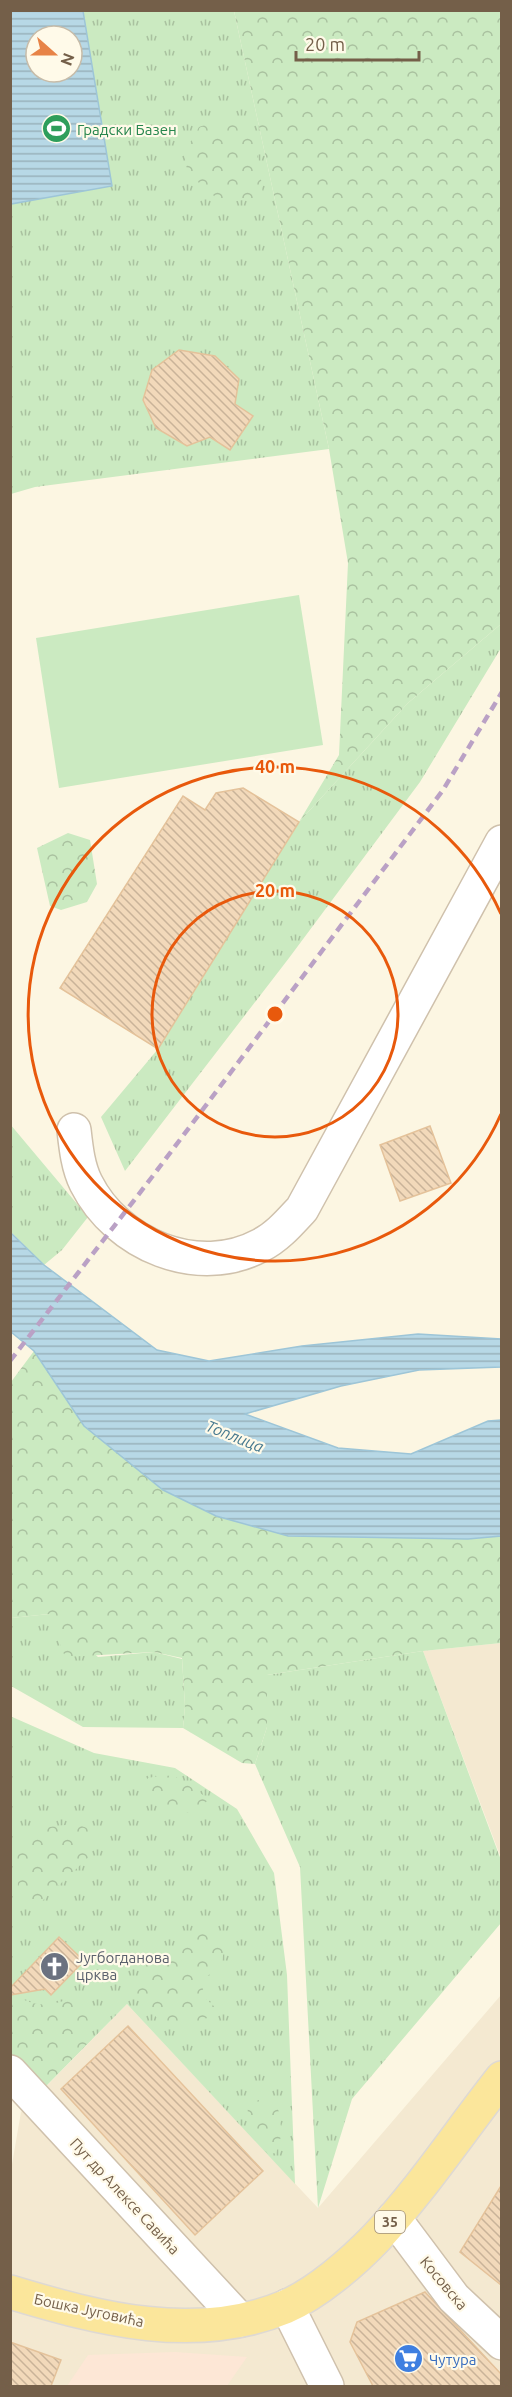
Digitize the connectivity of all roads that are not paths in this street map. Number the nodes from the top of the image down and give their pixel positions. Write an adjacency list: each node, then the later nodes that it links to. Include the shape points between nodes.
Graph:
1 (501, 842): 2 (street, via 302,1209 283,1230 261,1245 237,1255 208,1259 158,1250 136,1238 98,1204 81,1171)
2 (74, 1130)
3 (10, 2072): 8 (street, Пут др Алексе Савића)
4 (501, 2078): 5 (main road, 35)
5 (394, 2218): 7 (main road, 35, via 335,2275); 9 (street, Косовска, via 454,2298)
6 (10, 2292): 8 (main road, Бошка Југовића / 35, via 118,2320 185,2327)
7 (287, 2306): 8 (main road, 35); 10 (street)
8 (240, 2320)
9 (501, 2343)
10 (327, 2386)

